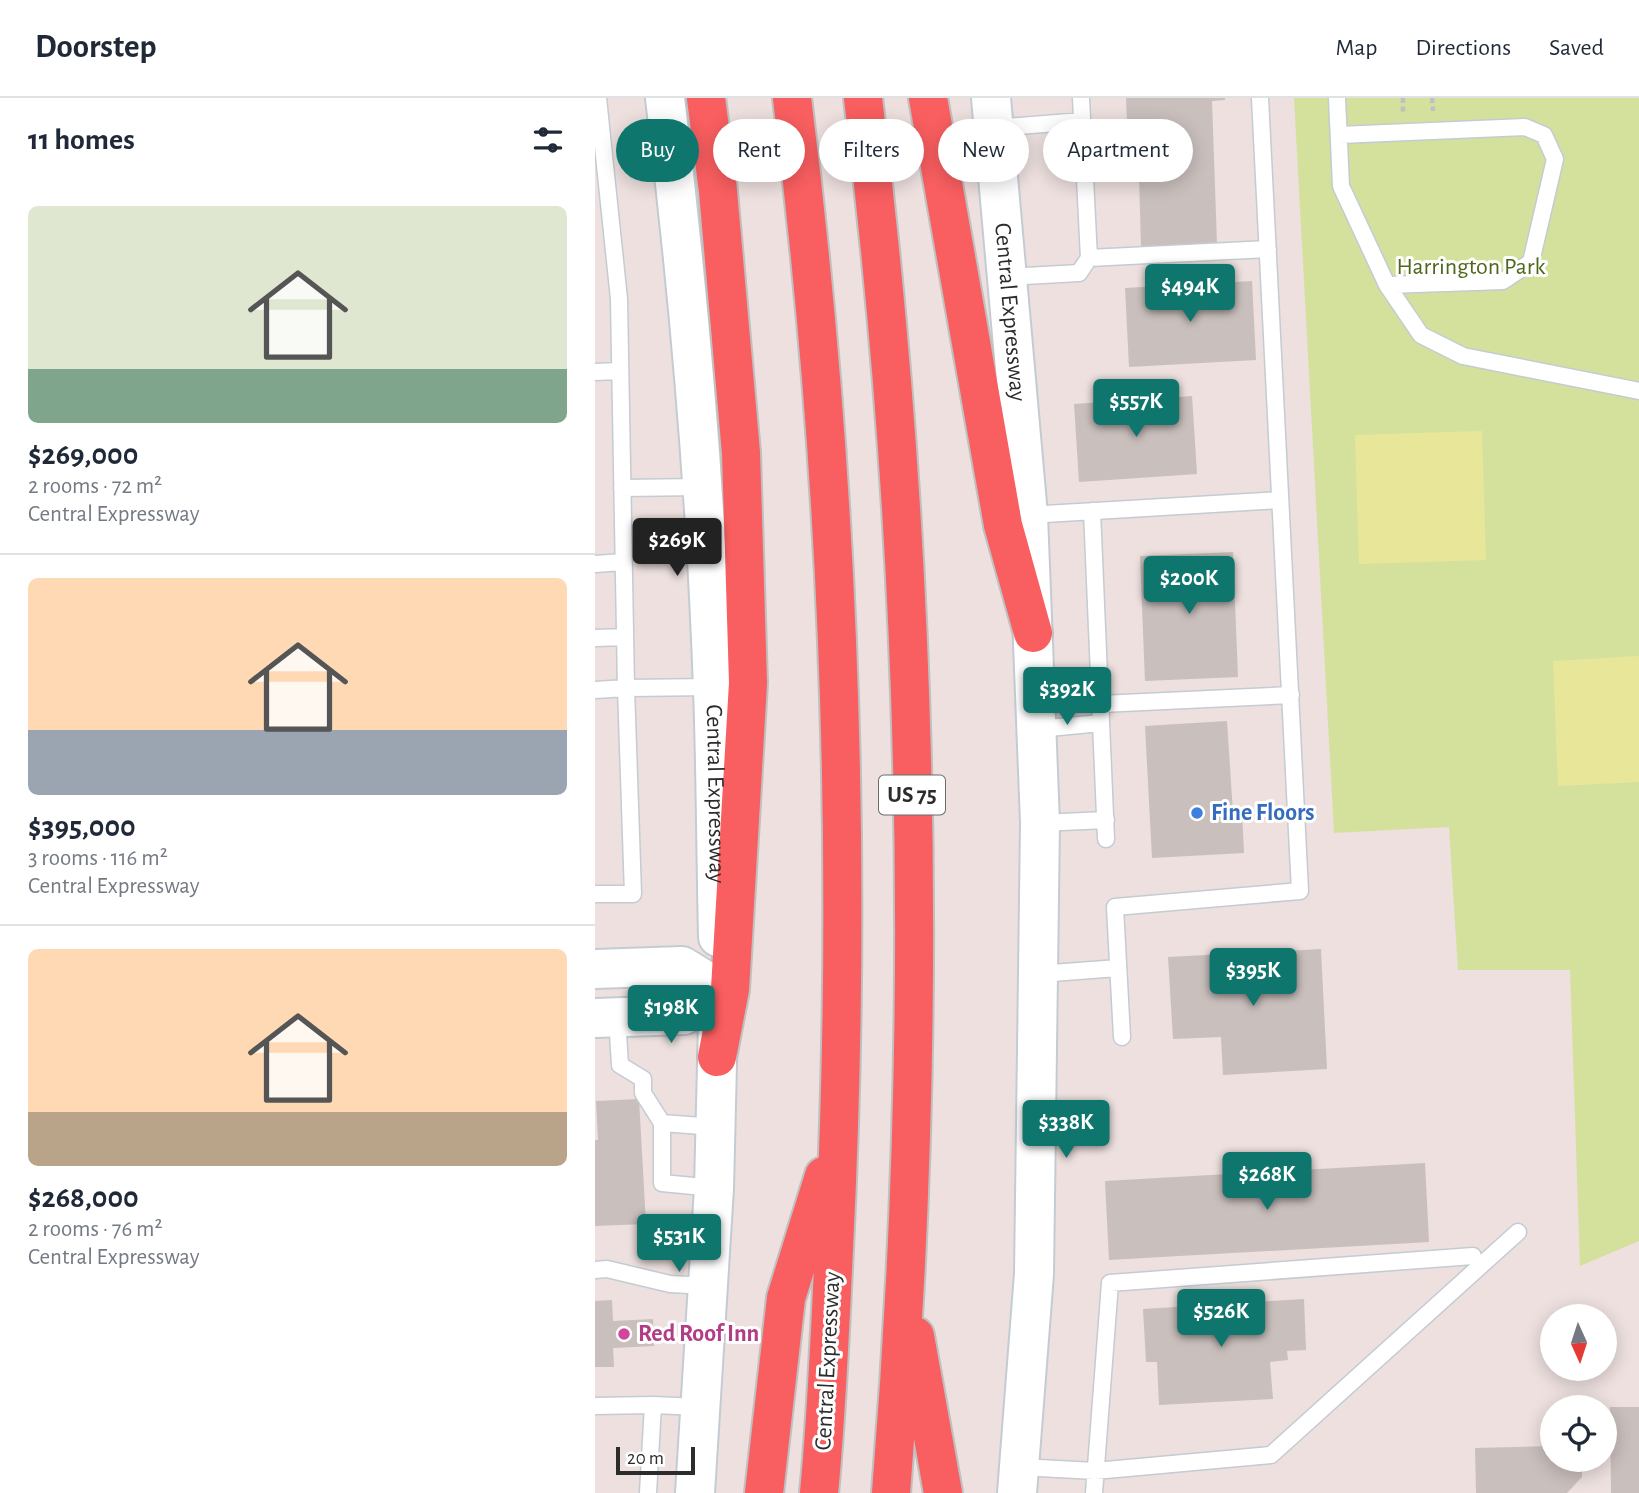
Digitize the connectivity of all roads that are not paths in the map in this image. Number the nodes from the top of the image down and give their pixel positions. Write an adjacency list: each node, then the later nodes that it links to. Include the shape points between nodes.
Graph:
1 (598, 98): 19 (lane, via 619,299)
2 (665, 98): 22 (main road, Central Expressway)
3 (706, 98): 49 (highway, via 741,453 748,683 730,989)
4 (792, 98): 51 (highway, Central Expressway, via 827,449 835,593 843,925)
5 (863, 98): 57 (highway, US 75, via 894,411 907,633 913,948)
6 (928, 98): 29 (highway, via 1003,525)
7 (1081, 98): 12 (lane)
8 (1260, 98): 15 (lane)
9 (1336, 98): 13 (lane)
10 (993, 113): 11 (lane); 17 (main road, Central Expressway)
11 (1060, 119)
12 (1082, 119)
13 (1339, 135): 18 (lane, via 1341,186); 18 (lane, via 1525,127 1544,135 1555,159 1531,262 1503,281)
14 (1085, 182): 16 (lane)
15 (1268, 249): 16 (lane); 24 (lane)
16 (1089, 258): 17 (lane, via 1079,273)
17 (1008, 277): 26 (main road, Central Expressway)
18 (1387, 285): 21 (lane, via 1421,335 1463,356)
19 (618, 371): 20 (lane); 23 (lane)
20 (595, 372)
21 (1639, 391)
22 (702, 487): 23 (lane); 32 (main road, Central Expressway)
23 (622, 488): 27 (lane)
24 (1280, 500): 25 (lane); 35 (lane)
25 (1092, 511): 26 (lane); 36 (lane)
26 (1028, 515): 29 (main road, Central Expressway)
27 (623, 562): 28 (lane); 30 (lane)
28 (595, 564)
29 (1033, 633): 38 (main road, Central Expressway)
30 (625, 637): 31 (lane); 33 (lane)
31 (595, 638)
32 (713, 687): 33 (lane); 46 (main road, Central Expressway)
33 (627, 688): 34 (lane); 42 (lane, via 633,894)
34 (595, 690)
35 (1291, 695): 36 (lane); 43 (lane, via 1300,891 1115,907)
36 (1101, 704): 37 (lane)
37 (1101, 723): 38 (lane); 39 (lane)
38 (1038, 729): 40 (main road, Central Expressway)
39 (1105, 820): 40 (lane); 41 (lane)
40 (1040, 823): 45 (main road, Central Expressway)
41 (1106, 839)
42 (595, 894)
43 (1118, 968): 45 (lane); 48 (lane)
44 (595, 969): 46 (main road, via 682,966)
45 (1039, 974): 63 (main road, Central Expressway, via 1034,1274)
46 (719, 989): 47 (main road, via 684,1014); 49 (main road, Central Expressway)
47 (606, 1018): 50 (lane, via 619,1065 643,1079 643,1093)
48 (1122, 1037)
49 (717, 1057): 52 (main road, Central Expressway)
50 (662, 1123): 52 (lane); 53 (lane, via 662,1183)
51 (840, 1124): 66 (highway, via 786,1298); 67 (highway, Central Expressway)
52 (715, 1127): 53 (main road, Central Expressway)
53 (714, 1188): 58 (main road, Central Expressway)
54 (1518, 1232): 62 (lane, via 1272,1455)
55 (1473, 1256): 62 (lane, via 1110,1283)
56 (595, 1270): 58 (lane)
57 (905, 1280): 68 (highway, US 75); 69 (highway)
58 (709, 1286): 61 (main road, Central Expressway)
59 (653, 1405): 60 (lane); 61 (lane); 64 (lane)
60 (595, 1406)
61 (702, 1407): 65 (main road, Central Expressway)
62 (1095, 1471): 63 (lane); 70 (lane)
63 (1019, 1480)
64 (648, 1493)
65 (695, 1493)
66 (764, 1493)
67 (819, 1493)
68 (891, 1493)
69 (943, 1493)
70 (1094, 1493)

